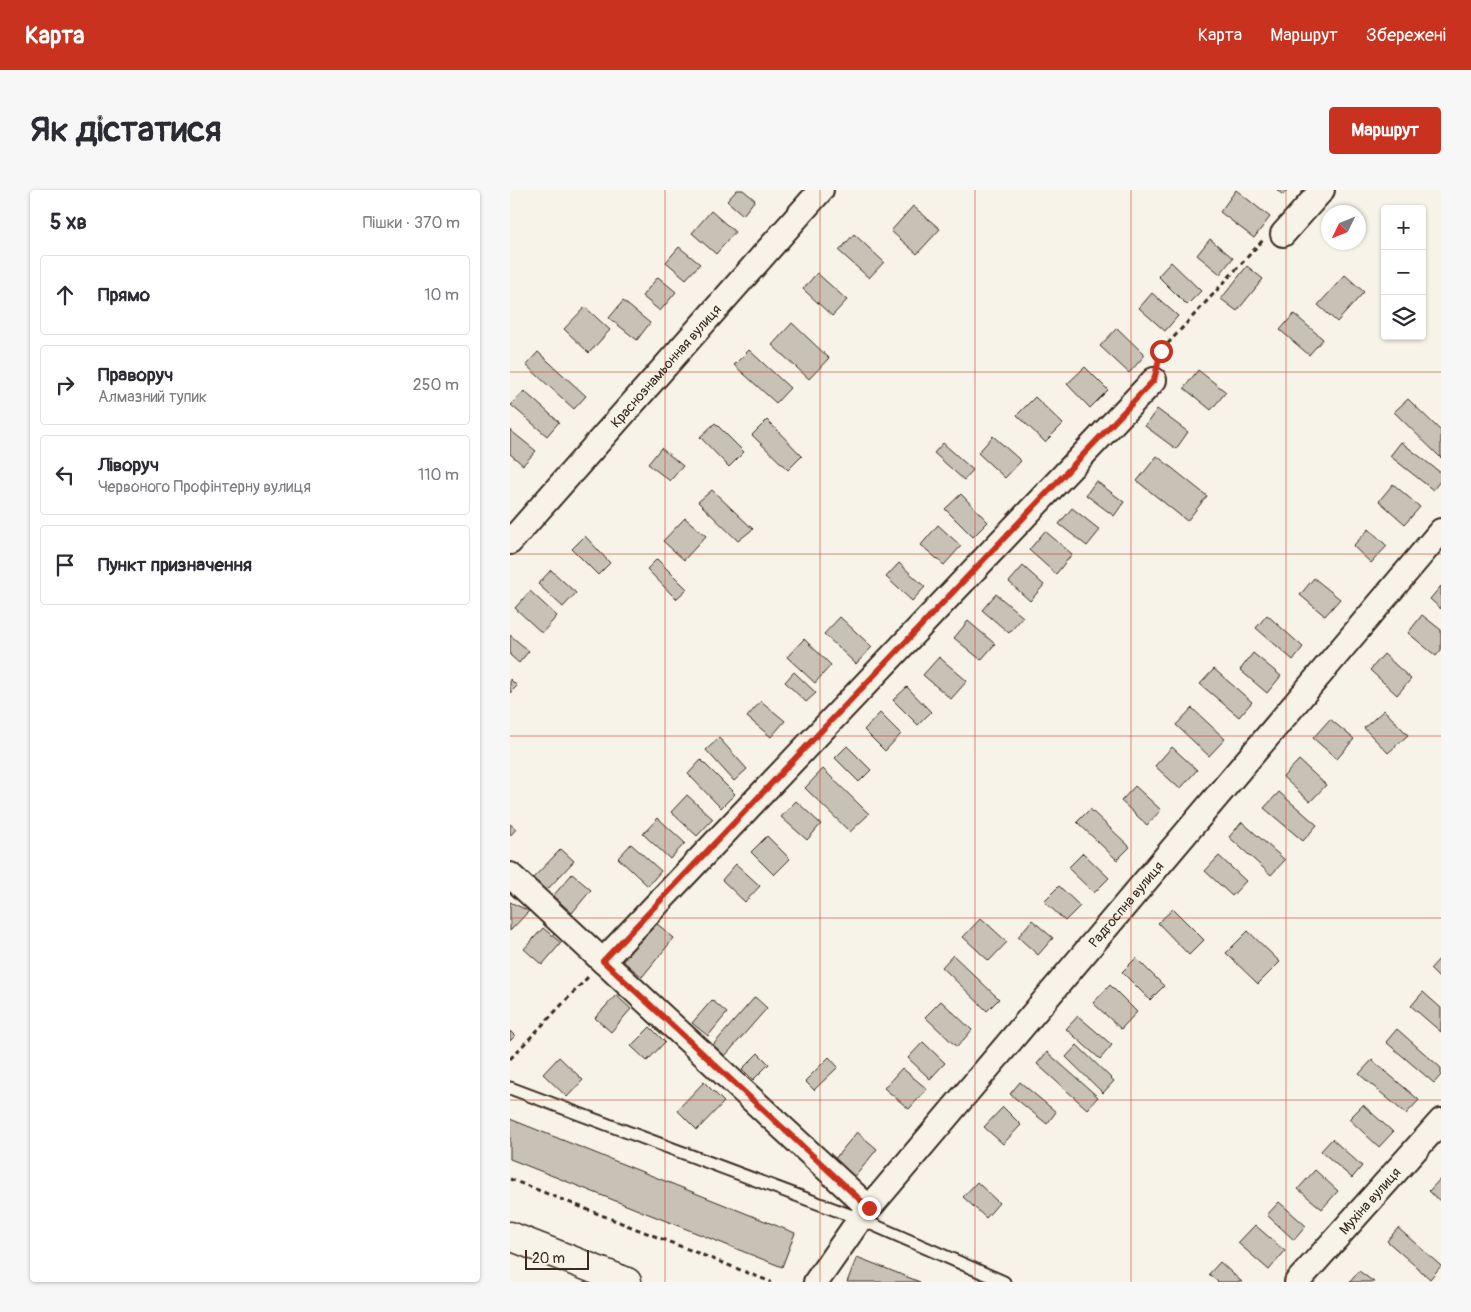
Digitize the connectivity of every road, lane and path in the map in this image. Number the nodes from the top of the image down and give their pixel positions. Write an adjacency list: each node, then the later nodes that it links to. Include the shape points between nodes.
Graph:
1 (821, 190): 6 (street, Краснознамьонная вулиця)
2 (1322, 190): 3 (street)
3 (1283, 234): 4 (path, via 1261,241 1161,351)
4 (1154, 380): 8 (street)
5 (1441, 531): 13 (street, Радгоспна вулиця)
6 (510, 542)
7 (510, 874): 8 (street)
8 (603, 961): 9 (path); 13 (street)
9 (510, 1059)
10 (510, 1088): 13 (lane)
11 (1441, 1121): 19 (street, Мухіна вулиця)
12 (510, 1179): 16 (path)
13 (864, 1214): 17 (street, Радгоспна вулиця); 18 (lane)
14 (510, 1236): 15 (main road)
15 (627, 1282)
16 (771, 1282)
17 (816, 1282)
18 (1004, 1282)
19 (1297, 1282)

